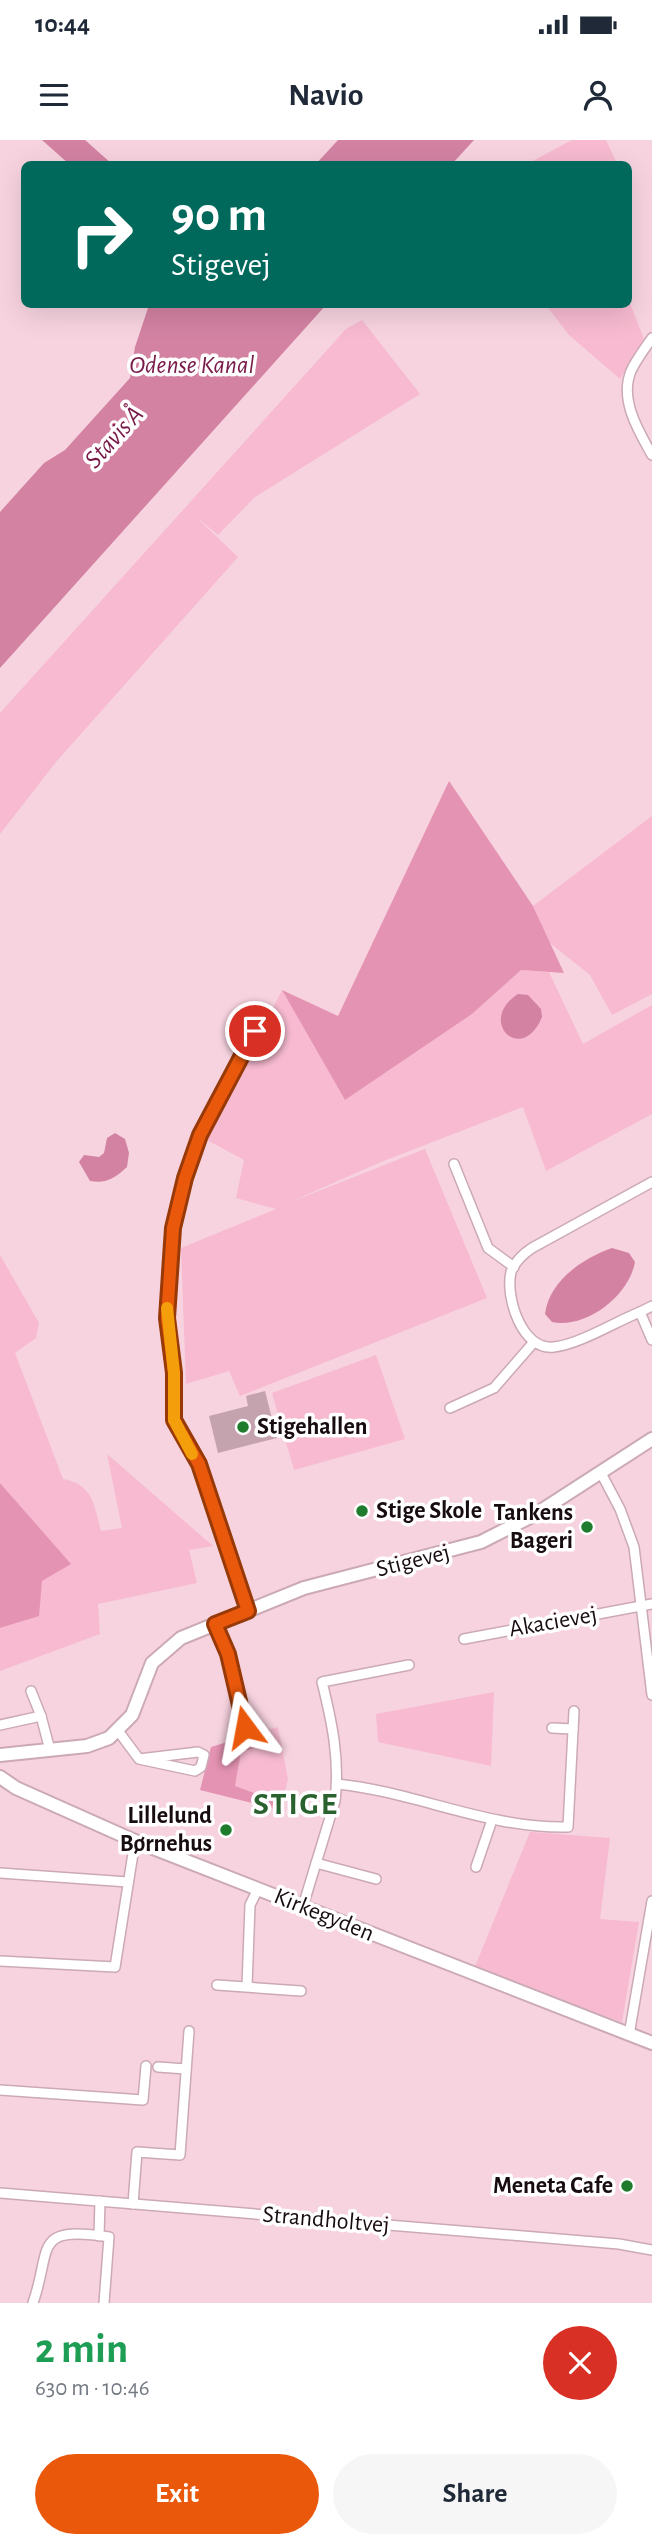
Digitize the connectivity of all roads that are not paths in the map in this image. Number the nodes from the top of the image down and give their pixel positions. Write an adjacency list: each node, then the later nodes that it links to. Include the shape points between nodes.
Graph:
1 (652, 338): 2 (street, via 631,372 629,384 632,420)
2 (652, 455)
3 (255, 1031): 15 (street, via 200,1135 185,1178 170,1251 167,1318 174,1420 199,1464)
4 (454, 1164): 6 (street, via 488,1248)
5 (652, 1182): 6 (street, via 532,1248)
6 (512, 1270): 10 (street, via 514,1305)
7 (652, 1306): 8 (street)
8 (640, 1312): 9 (street); 10 (street, via 554,1347)
9 (652, 1340)
10 (534, 1342): 11 (street, via 494,1388)
11 (450, 1408)
12 (652, 1439): 13 (street, Stigevej)
13 (601, 1473): 14 (street, via 634,1547); 15 (street, Stigevej, via 513,1527 471,1546 304,1588)
14 (647, 1605): 17 (street, Akacievej); 20 (street)
15 (248, 1611): 16 (street, Stigevej)
16 (215, 1624): 24 (street, via 228,1654); 27 (street, Stigevej, via 181,1638 152,1663 132,1715)
17 (464, 1639)
18 (409, 1665): 32 (street, via 323,1682 334,1736)
19 (31, 1691): 22 (street)
20 (652, 1695)
21 (574, 1711): 26 (street)
22 (41, 1716): 23 (street); 28 (street)
23 (0, 1725)
24 (245, 1727)
25 (552, 1728): 26 (street)
26 (573, 1729): 33 (street, via 568,1827)
27 (118, 1732): 28 (street, via 99,1743); 30 (street)
28 (50, 1750): 29 (street)
29 (0, 1755)
30 (139, 1759): 30 (street, via 195,1770 201,1767 204,1755)
31 (0, 1777): 34 (street, Kirkegyden)
32 (337, 1784): 33 (street, via 390,1791); 35 (street)
33 (492, 1820): 36 (street)
34 (135, 1841): 39 (street); 40 (street, Kirkegyden)
35 (316, 1863): 38 (street); 42 (street)
36 (476, 1867)
37 (0, 1872): 39 (street)
38 (376, 1880)
39 (128, 1882): 43 (street, via 115,1967)
40 (258, 1889): 42 (street, Kirkegyden); 45 (street, via 250,1905)
41 (652, 1901): 48 (street)
42 (303, 1906): 48 (street, Kirkegyden)
43 (0, 1961)
44 (217, 1985): 45 (street)
45 (247, 1986): 46 (street)
46 (301, 1991)
47 (189, 2031): 52 (street)
48 (629, 2035): 49 (street, Kirkegyden)
49 (652, 2043)
50 (146, 2066): 53 (street, via 144,2100)
51 (158, 2067): 52 (street)
52 (186, 2069): 56 (street, via 180,2155 137,2152)
53 (0, 2090)
54 (0, 2193): 55 (street, Strandholtvej)
55 (100, 2201): 56 (street, Strandholtvej); 57 (street)
56 (133, 2204): 58 (street, Strandholtvej)
57 (99, 2236): 59 (street, via 63,2234 48,2243); 60 (street, via 108,2237)
58 (652, 2250)
59 (33, 2303)
60 (104, 2303)

